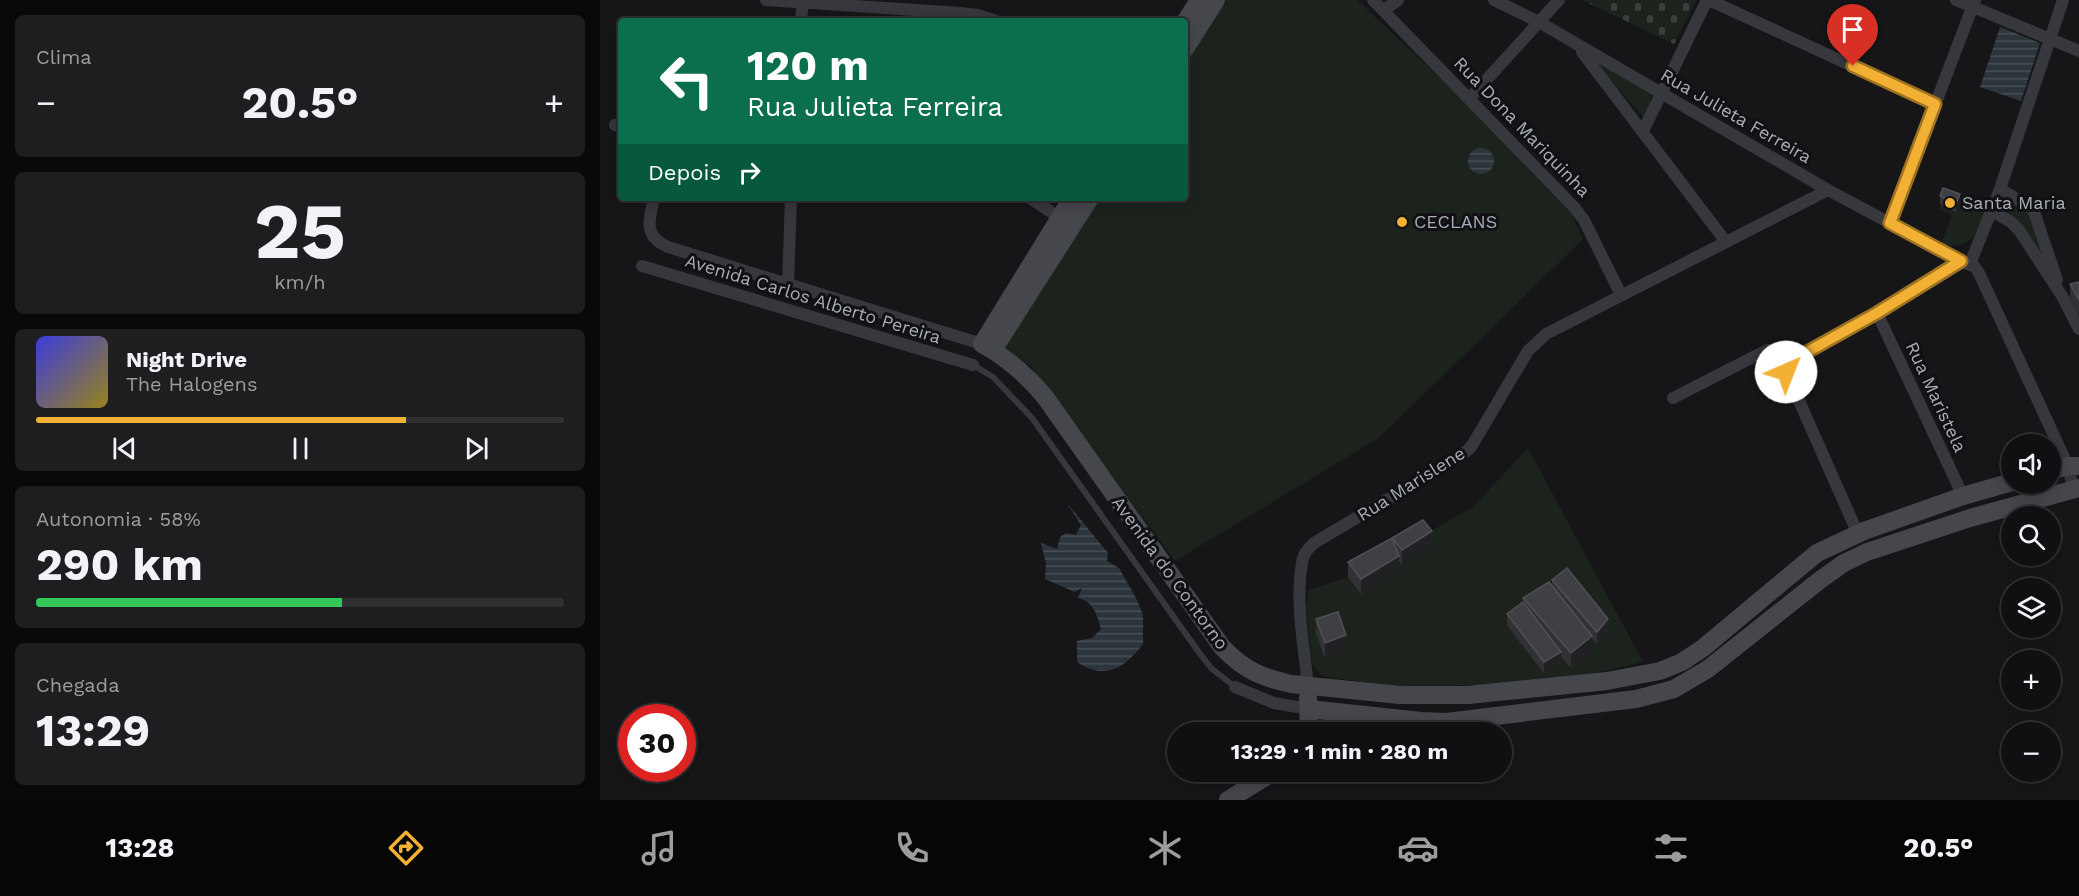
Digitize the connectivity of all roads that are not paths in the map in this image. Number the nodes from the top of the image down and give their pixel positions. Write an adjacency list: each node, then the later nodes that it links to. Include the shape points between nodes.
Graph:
1 (766, 0): 9 (street)
2 (1373, 0): 12 (street, Rua Dona Mariquinha)
3 (1398, 0): 12 (street)
4 (1494, 0): 16 (street, Rua Julieta Ferreira)
5 (1559, 0): 16 (street)
6 (1708, 0): 21 (street); 23 (street)
7 (1956, 0): 11 (street)
8 (2062, 0): 17 (street)
9 (803, 1): 13 (street); 14 (street)
10 (1207, 2): 15 (street); 18 (street)
11 (1974, 4): 17 (street); 23 (street)
12 (1384, 10): 22 (street, Rua Dona Mariquinha)
13 (801, 18)
14 (987, 18)
15 (1188, 19)
16 (1539, 22): 19 (street, Rua Julieta Ferreira); 22 (street)
17 (2050, 40): 20 (street); 25 (street)
18 (1188, 43)
19 (1577, 46): 21 (street, Rua Julieta Ferreira); 24 (street)
20 (2079, 51)
21 (1660, 93): 24 (street); 26 (street, Rua Julieta Ferreira)
22 (1470, 98): 39 (street, Rua Dona Mariquinha, via 1580,213)
23 (1935, 104): 34 (street)
24 (1643, 131): 35 (street)
25 (2000, 189): 32 (street); 40 (street, via 2033,209)
26 (1828, 190): 34 (street, Rua Julieta Ferreira); 35 (street, Rua Marislene)
27 (653, 201): 38 (street, Avenida do Contorno, via 649,223 655,239 668,247)
28 (791, 201): 38 (street)
29 (1034, 201): 33 (street)
30 (1071, 201): 33 (street)
31 (1087, 201): 33 (street)
32 (1992, 211): 36 (street); 40 (street, via 2015,225)
33 (1066, 222): 43 (street)
34 (1890, 223): 36 (street, Rua Julieta Ferreira)
35 (1726, 242): 39 (street, Rua Marislene)
36 (1966, 262): 41 (street); 47 (street, via 1979,273)
37 (642, 266): 44 (street, Avenida Carlos Alberto Pereira)
38 (788, 285): 43 (street, Avenida do Contorno)
39 (1621, 296): 52 (street, Rua Marislene, via 1536,341 1477,440 1462,455 1308,549 1302,562 1300,608)
40 (2062, 296): 42 (street)
41 (1877, 313): 45 (street, via 1791,361); 50 (street, Rua Maristela)
42 (2079, 329)
43 (988, 347): 52 (street, Avenida do Contorno, via 1029,378 1045,397 1222,647 1249,671 1270,680)
44 (973, 365): 53 (lane, via 993,377 1032,418 1198,651 1211,668)
45 (1785, 370): 46 (street, via 1770,350); 51 (street)
46 (1673, 398)
47 (2066, 468): 49 (street)
48 (2001, 485): 50 (street, Avenida do Contorno)
49 (2076, 488): 56 (street, via 1916,535 1852,560 1820,579 1708,669 1674,689 1636,699)
50 (1963, 496): 51 (street, Avenida do Contorno)
51 (1858, 534): 54 (street, Avenida do Contorno, via 1816,553 1682,662 1636,676)
52 (1308, 686): 54 (street, Avenida do Contorno, via 1400,695); 55 (street, Rua Marislene)
53 (1235, 687): 55 (street, via 1274,703)
54 (1468, 695): 56 (street)
55 (1309, 709): 56 (street, via 1421,722); 57 (street, Rua Marislene)
56 (1468, 721)
57 (1309, 722)
58 (1257, 782): 59 (street)
59 (1228, 800)

